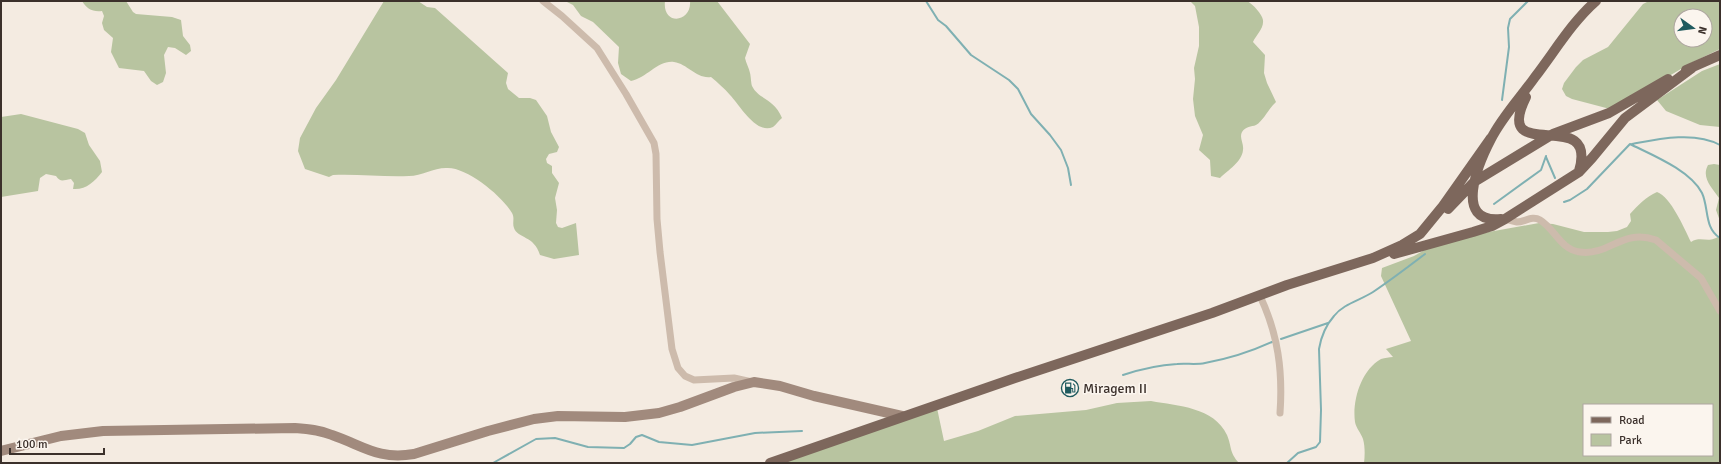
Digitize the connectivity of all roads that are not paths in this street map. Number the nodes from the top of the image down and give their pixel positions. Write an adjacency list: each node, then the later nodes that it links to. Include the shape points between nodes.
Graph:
1 (543, 1): 15 (street, via 603,55 654,143 660,252 672,349 678,368 685,376 694,380 734,378)
2 (1596, 1): 5 (main road, via 1569,31)
3 (1720, 55): 4 (main road)
4 (1692, 68): 6 (main road, via 1669,78 1609,113); 8 (main road, via 1625,118)
5 (1534, 79): 6 (main road, via 1520,107 1519,124 1531,135); 7 (main road)
6 (1553, 134): 8 (main road, via 1566,136 1578,146 1582,154); 9 (main road)
7 (1491, 138): 9 (main road); 11 (main road)
8 (1579, 172): 10 (main road)
9 (1474, 182): 10 (main road, via 1472,192 1476,211 1489,220); 11 (main road)
10 (1505, 219): 12 (main road, via 1473,232); 14 (street, via 1518,222 1530,218 1539,219 1563,244 1580,252 1601,250 1633,237 1656,240 1702,278)
11 (1420, 234): 12 (main road)
12 (1373, 258): 13 (main road)
13 (1260, 296): 16 (street, via 1269,316 1277,348 1282,386); 17 (main road)
14 (1720, 311)
15 (754, 382): 17 (street); 18 (street, via 659,413 625,417 542,418 402,456 389,456 315,430 295,428 103,431 61,436)
16 (1280, 413)
17 (902, 416): 19 (main road)
18 (1, 451)
19 (770, 463)

